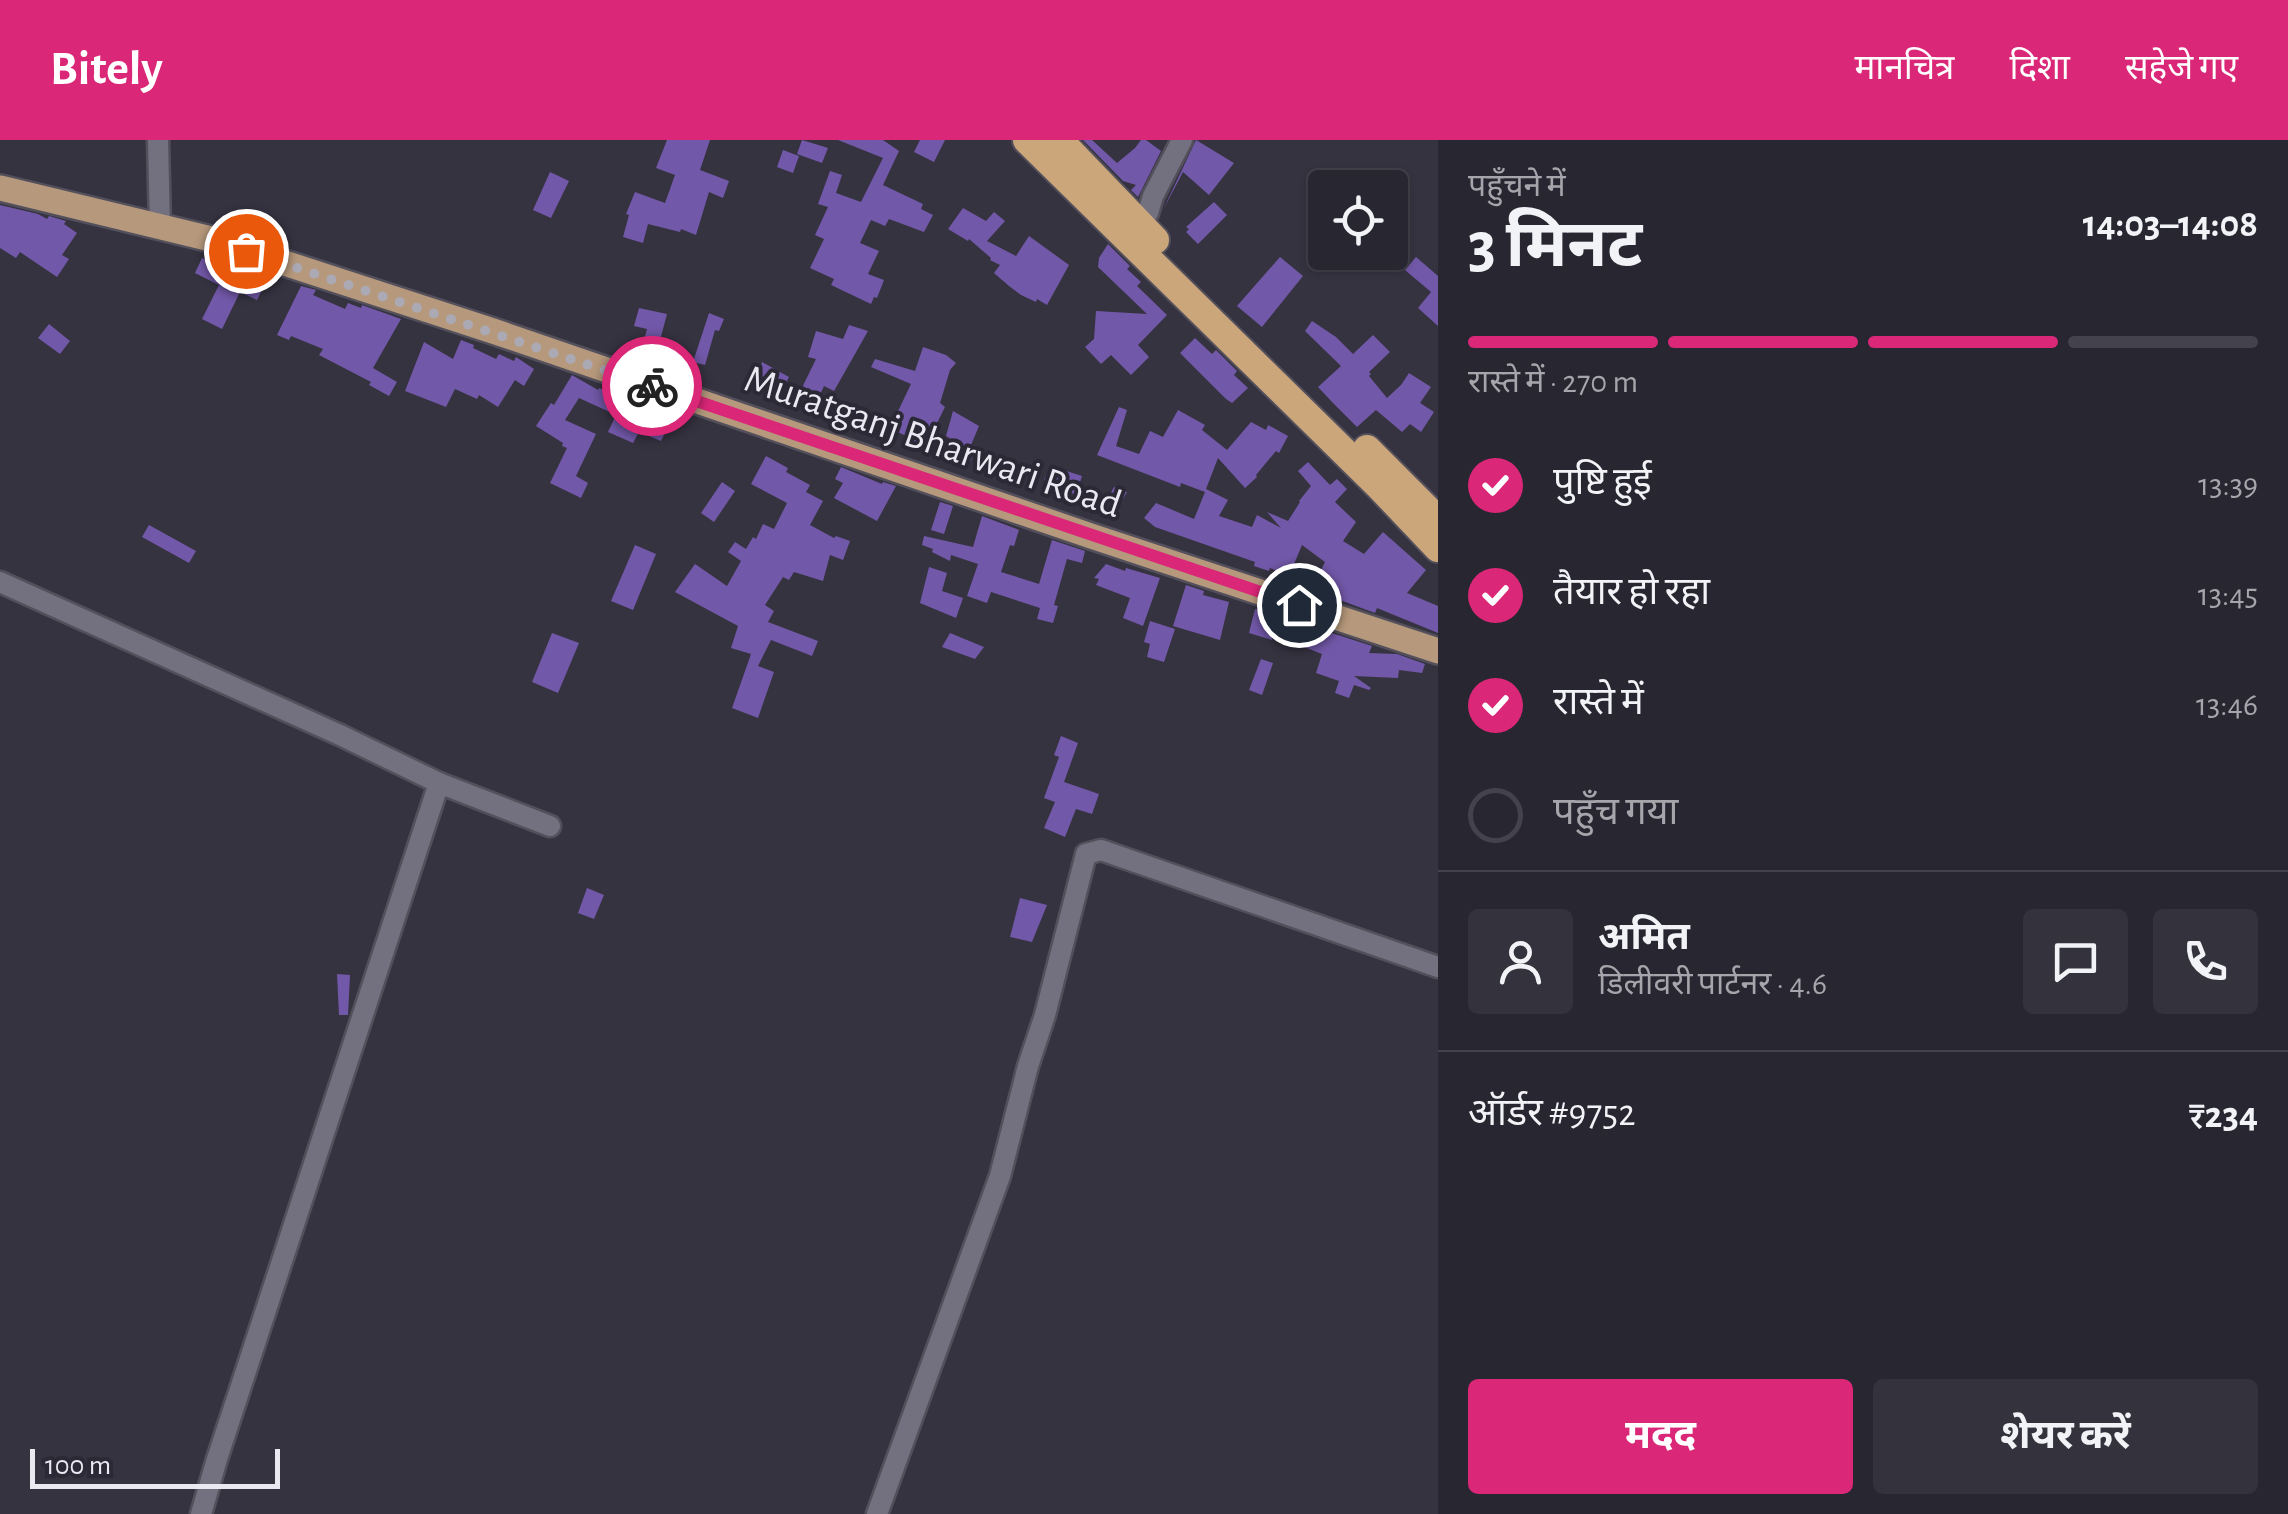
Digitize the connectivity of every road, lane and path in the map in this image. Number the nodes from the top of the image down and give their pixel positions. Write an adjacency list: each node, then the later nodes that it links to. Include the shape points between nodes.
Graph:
1 (158, 140): 6 (street)
2 (1026, 140): 7 (highway)
3 (1059, 140): 7 (highway)
4 (1182, 140): 7 (street, via 1148,213)
5 (0, 188): 6 (main road, Muratganj Bharwari Road)
6 (160, 227): 10 (main road, Muratganj Bharwari Road, via 493,331)
7 (1130, 229): 8 (highway, via 1380,487)
8 (1432, 521)
9 (0, 582): 11 (street)
10 (1438, 651)
11 (439, 783): 12 (street); 14 (street)
12 (550, 826)
13 (1438, 967): 15 (street, via 1101,850 1086,854 1000,1176)
14 (201, 1514)
15 (877, 1514)

